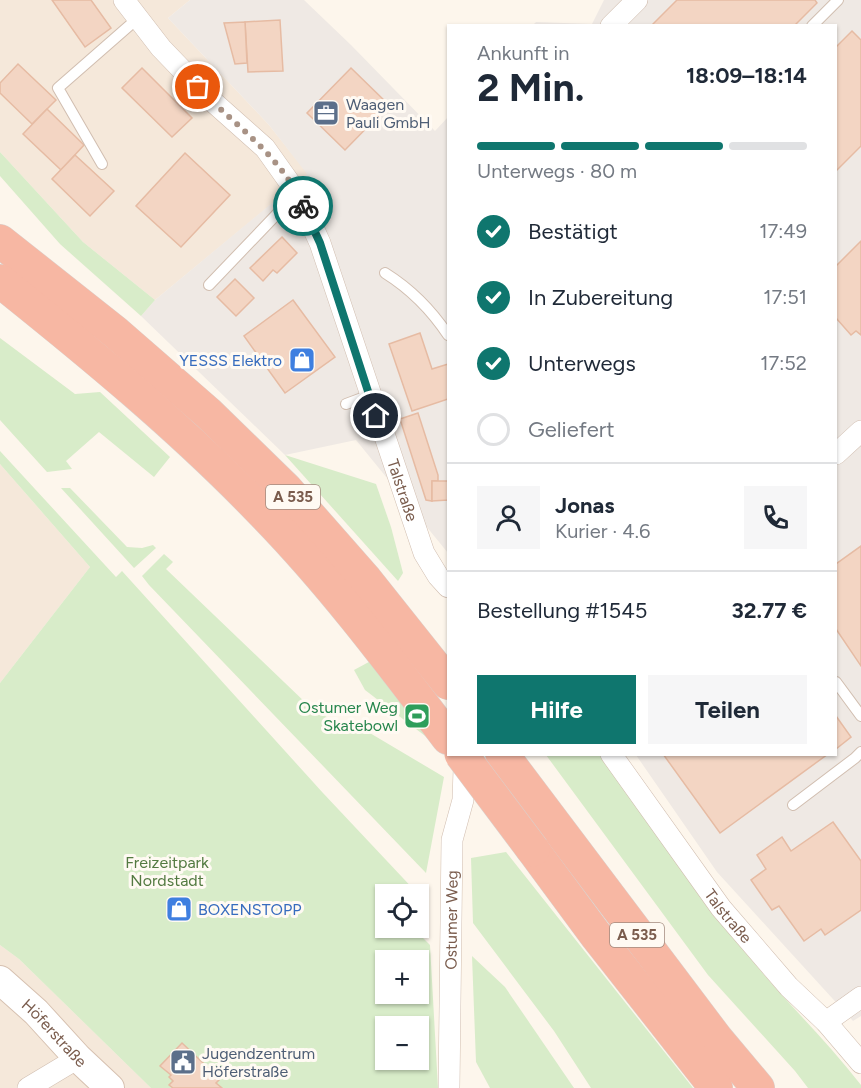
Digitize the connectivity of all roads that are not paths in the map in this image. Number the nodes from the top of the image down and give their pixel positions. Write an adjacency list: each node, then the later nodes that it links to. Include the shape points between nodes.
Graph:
1 (124, 0): 4 (street, Talstraße)
2 (638, 0): 5 (street)
3 (837, 0): 6 (lane)
4 (138, 18): 7 (lane, via 58,88); 8 (street, Talstraße, via 211,100 265,148)
5 (614, 24)
6 (814, 24)
7 (102, 164)
8 (297, 193): 12 (lane); 14 (street, Talstraße, via 320,243)
9 (0, 241): 19 (highway, A 535, via 115,332 208,413 286,489 366,580)
10 (385, 273): 13 (lane, via 400,282)
11 (0, 281): 22 (highway, A 535, via 188,439 261,511 340,600)
12 (208, 285)
13 (447, 333)
14 (370, 395): 15 (lane); 18 (street, Talstraße, via 424,553)
15 (346, 404)
16 (861, 431): 17 (street)
17 (837, 453)
18 (447, 586)
19 (447, 682)
20 (837, 683): 21 (lane)
21 (861, 716)
22 (447, 737)
23 (861, 752): 28 (lane)
24 (461, 756): 34 (street, Ostumer Weg, via 464,800 452,840)
25 (462, 756): 37 (highway, A 535, bridge)
26 (612, 756): 31 (street, Talstraße, via 721,908 789,987)
27 (511, 767): 38 (highway, A 535)
28 (793, 805)
29 (0, 980): 32 (main road, Höferstraße)
30 (861, 997): 31 (street)
31 (826, 1022): 33 (street, Talstraße)
32 (78, 1058): 35 (street); 36 (main road, Höferstraße)
33 (861, 1063)
34 (450, 1085)
35 (28, 1088)
36 (110, 1088)
37 (716, 1088)
38 (758, 1088)

